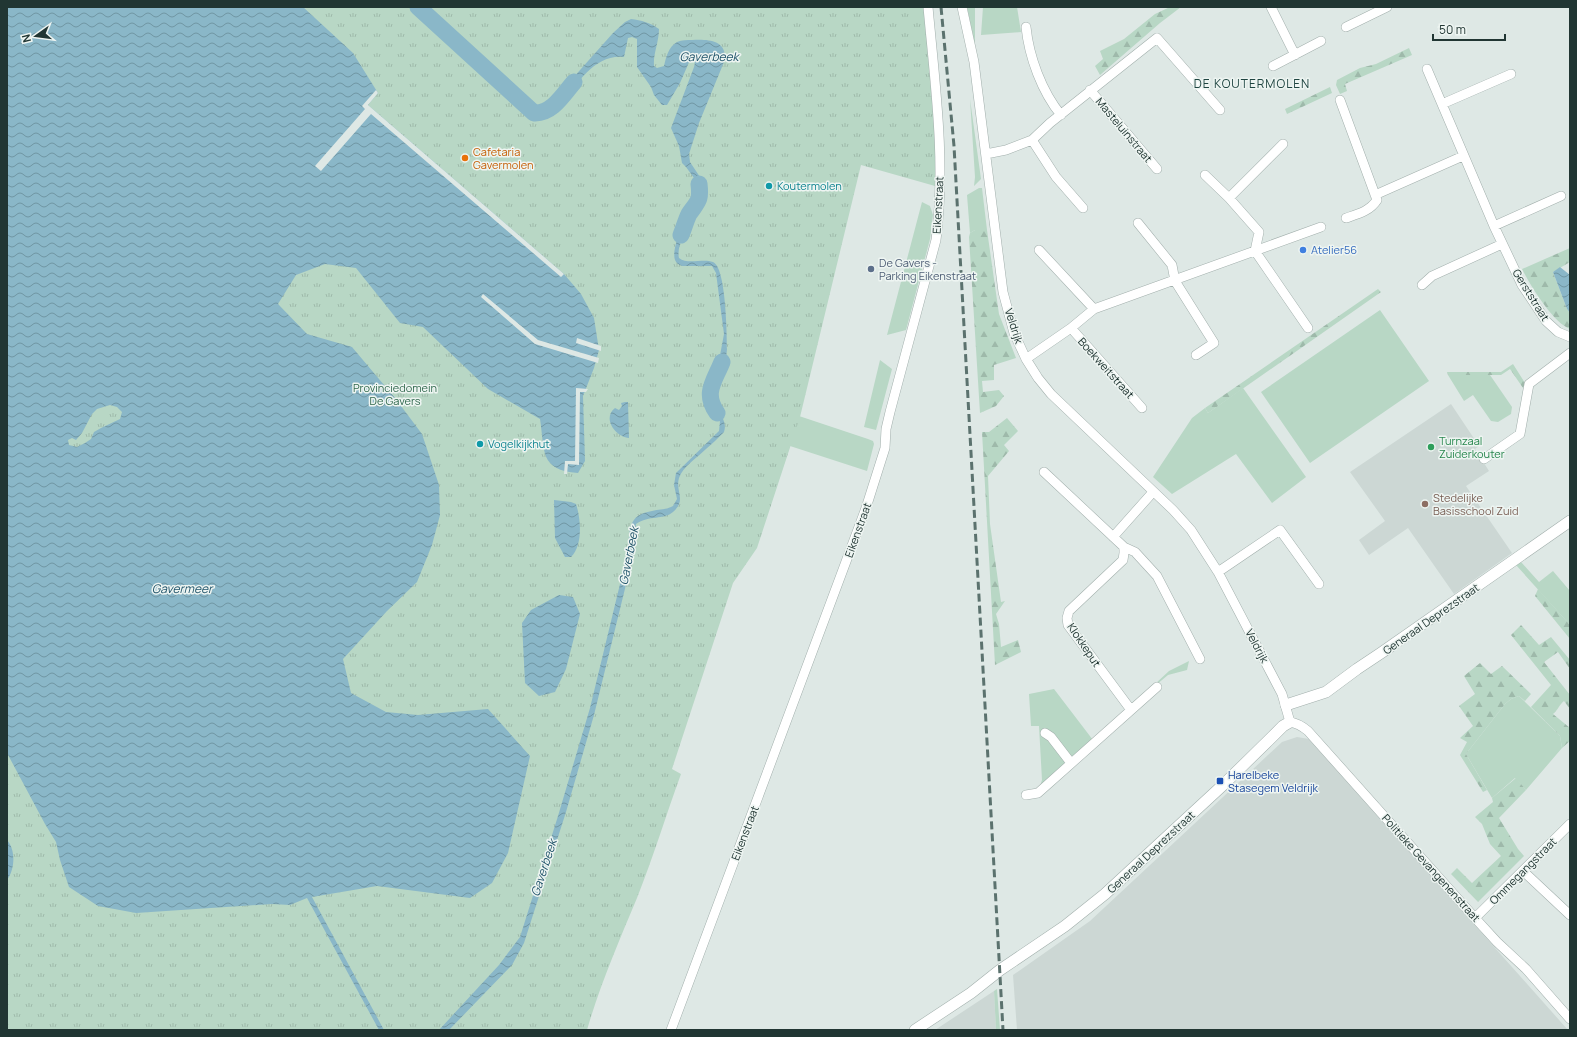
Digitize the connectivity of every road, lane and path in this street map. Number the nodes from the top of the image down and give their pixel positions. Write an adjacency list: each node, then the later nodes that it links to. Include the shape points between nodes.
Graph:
1 (928, 7): 65 (street, Eikenstraat, via 940,135 938,220 936,240 886,429 885,448 863,515)
2 (962, 7): 19 (street, Veldrijk, via 974,62)
3 (1271, 7): 8 (street)
4 (1387, 7): 5 (street)
5 (1346, 27)
6 (1026, 28): 16 (street, via 1032,61 1052,104)
7 (1321, 41): 8 (street)
8 (1295, 55): 9 (street)
9 (1273, 66)
10 (1427, 69): 14 (street, Gerststraat)
11 (1511, 74): 14 (street)
12 (1090, 90): 15 (street, Masteluinstraat, via 1157,38); 16 (street, Masteluinstraat); 21 (street, Masteluinstraat)
13 (1340, 100): 23 (street)
14 (1442, 104): 20 (street, Gerststraat)
15 (1220, 110)
16 (1061, 115): 17 (street, Masteluinstraat)
17 (1032, 140): 19 (street, Masteluinstraat); 26 (street, via 1056,176)
18 (1283, 144): 25 (street)
19 (986, 154): 42 (street, Veldrijk, via 1003,292 1014,333)
20 (1463, 156): 23 (street); 29 (street, Gerststraat)
21 (1157, 170)
22 (1205, 175): 25 (street)
23 (1375, 195): 27 (street, via 1377,200 1373,206)
24 (1561, 196): 29 (street)
25 (1229, 198): 33 (street, via 1259,232)
26 (1083, 208)
27 (1346, 218)
28 (1138, 223): 34 (street, via 1172,264)
29 (1494, 226): 31 (street, Gerststraat)
30 (1321, 227): 33 (street, Boekweitstraat)
31 (1502, 244): 35 (street, via 1432,276); 39 (street, Gerststraat, via 1522,285 1546,321 1558,332)
32 (1039, 250): 36 (street)
33 (1255, 250): 34 (street, Boekweitstraat); 38 (street)
34 (1175, 281): 36 (street, Boekweitstraat); 41 (street, via 1214,343)
35 (1422, 285)
36 (1094, 309): 37 (street, Boekweitstraat)
37 (1071, 328): 42 (street, Boekweitstraat); 43 (street, Boekweitstraat)
38 (1308, 328)
39 (1570, 337)
40 (1570, 353): 44 (street, via 1528,384 1520,434)
41 (1196, 355)
42 (1026, 359): 46 (street, Veldrijk, via 1038,378 1063,407)
43 (1142, 408)
44 (1484, 459)
45 (1044, 472): 48 (street)
46 (1154, 492): 48 (street); 50 (street, Veldrijk, via 1191,530)
47 (1570, 522): 54 (street, Generaal Deprezstraat, via 1326,692)
48 (1113, 536): 49 (street)
49 (1124, 547): 52 (street, via 1135,552 1157,576); 55 (street, Klokkeput, via 1123,560 1069,611 1067,618 1068,625)
50 (1218, 572): 51 (street, via 1280,530); 54 (street, Veldrijk)
51 (1319, 584)
52 (1200, 658)
53 (1157, 686): 55 (street)
54 (1286, 705): 56 (street, Veldrijk)
55 (1131, 710): 58 (street)
56 (1290, 722): 63 (street, Politieke Gevangenenstraat, via 1308,731); 66 (street, Generaal Deprezstraat, via 1106,894 971,993)
57 (1045, 733): 58 (street)
58 (1071, 763): 59 (street, via 1038,793)
59 (1026, 795)
60 (1570, 824): 61 (street, Ommegangstraat)
61 (1523, 871): 62 (street); 63 (street, Ommegangstraat)
62 (1570, 915)
63 (1475, 918): 64 (street, Politieke Gevangenenstraat, via 1526,969)
64 (1570, 1019)
65 (671, 1030)
66 (915, 1030)

